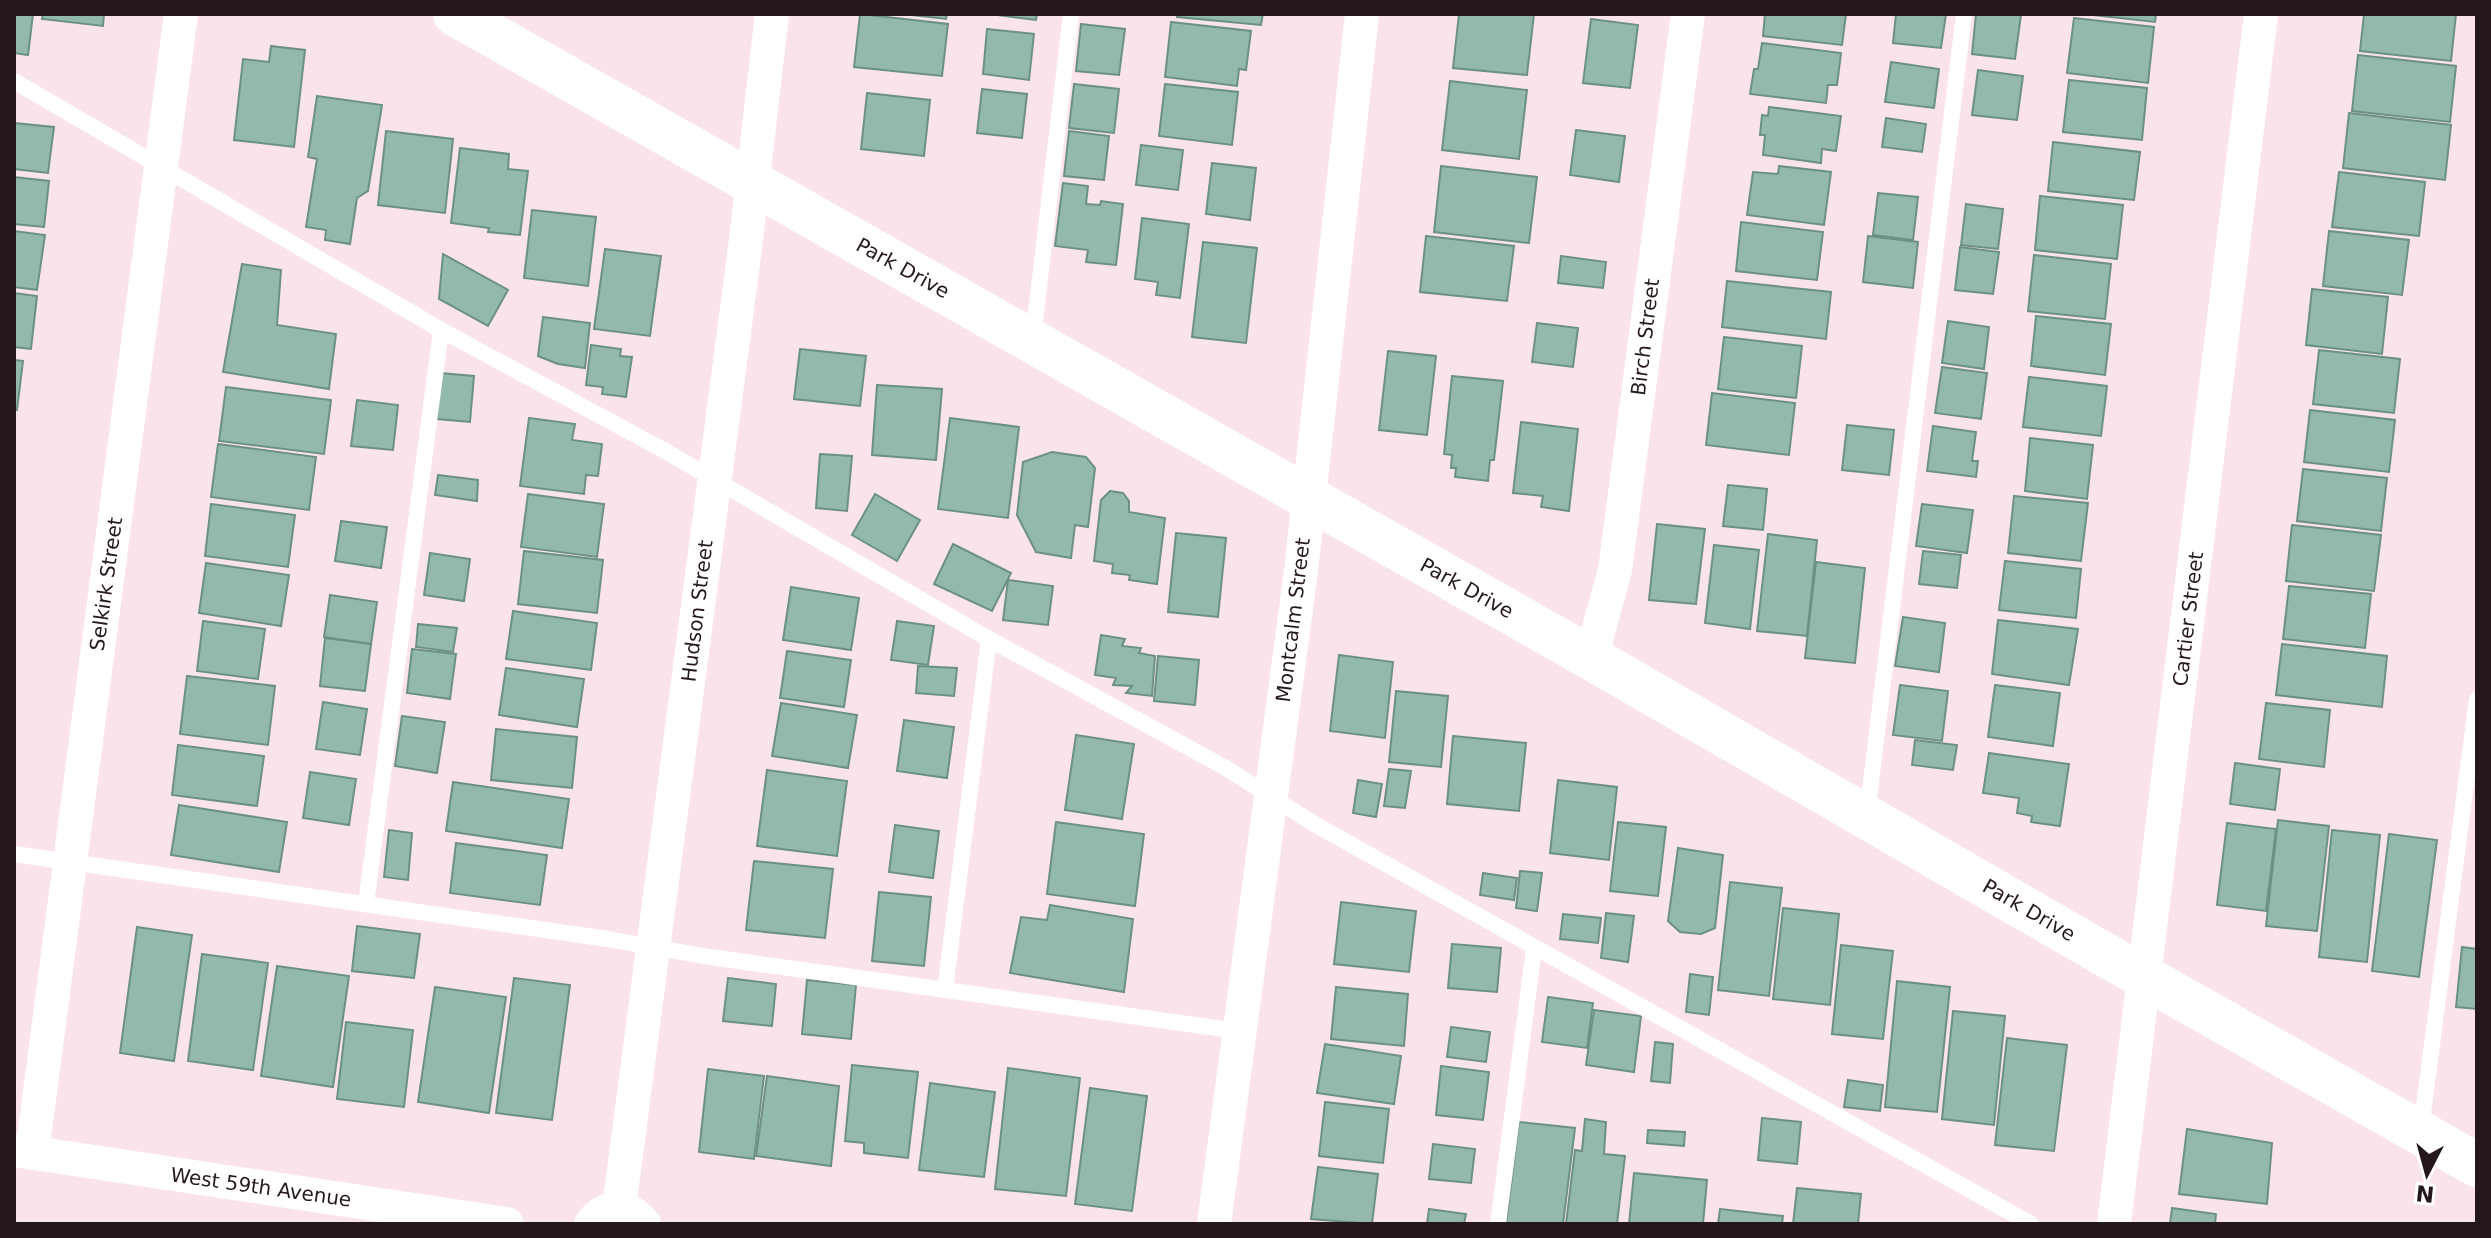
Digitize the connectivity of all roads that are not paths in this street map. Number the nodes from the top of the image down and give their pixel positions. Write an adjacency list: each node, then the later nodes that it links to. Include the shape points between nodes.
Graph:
1 (181, 14): 10 (street, Selkirk Street)
2 (772, 14): 11 (street, Hudson Street)
3 (1071, 14): 13 (lane)
4 (1362, 14): 15 (street, Montcalm Street)
5 (1688, 14): 17 (street, Birch Street, via 1615,570)
6 (1964, 14): 20 (lane)
7 (2261, 14): 26 (street, Cartier Street)
8 (471, 18): 11 (street, Park Drive)
9 (14, 81): 10 (lane)
10 (161, 165): 12 (lane); 22 (street, Selkirk Street)
11 (752, 183): 13 (street, Park Drive); 14 (street, Hudson Street)
12 (441, 330): 14 (lane); 23 (lane)
13 (1033, 342): 15 (street, Park Drive)
14 (714, 479): 16 (lane); 24 (street, Hudson Street)
15 (1308, 498): 17 (street, Park Drive); 19 (street, Montcalm Street)
16 (989, 639): 19 (lane); 27 (lane)
17 (1591, 658): 20 (street, Park Drive)
18 (2477, 699): 29 (lane)
19 (1270, 795): 25 (lane); 28 (street, Montcalm Street)
20 (1866, 816): 26 (street, Park Drive)
21 (14, 854): 22 (lane)
22 (70, 862): 23 (lane); 30 (street, Selkirk Street)
23 (366, 904): 24 (lane)
24 (654, 946): 27 (lane); 32 (street, Hudson Street)
25 (1534, 949): 35 (lane); 36 (lane)
26 (2145, 977): 29 (street, Park Drive); 37 (street, Cartier Street)
27 (945, 990): 28 (lane)
28 (1238, 1031): 34 (street, Montcalm Street)
29 (2421, 1133): 31 (street, Park Drive)
30 (23, 1152): 33 (street, West 59th Avenue)
31 (2477, 1165)
32 (618, 1219)
33 (507, 1224)
34 (1214, 1224)
35 (1498, 1224)
36 (2031, 1224)
37 (2114, 1224)

